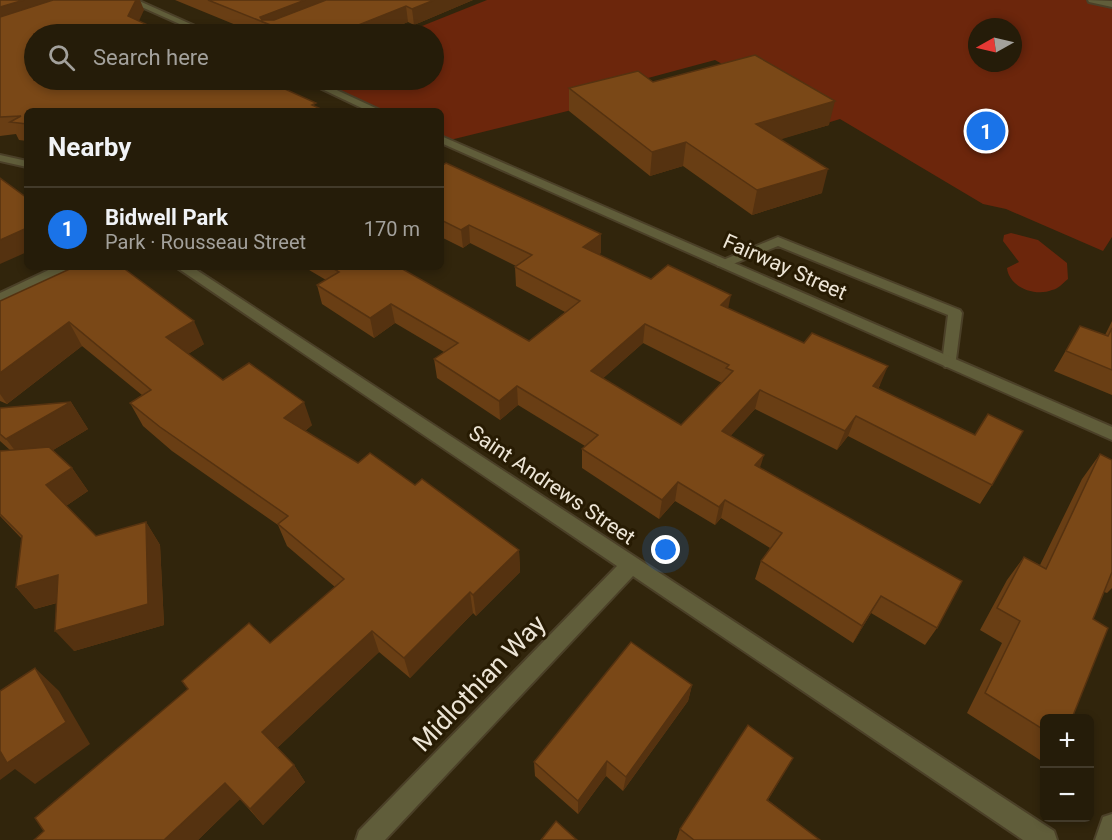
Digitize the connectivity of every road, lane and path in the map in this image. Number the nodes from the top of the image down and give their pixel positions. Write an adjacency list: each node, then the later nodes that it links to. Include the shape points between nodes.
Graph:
1 (130, 0): 4 (street)
2 (1092, 0): 3 (street)
3 (1112, 4)
4 (185, 24)
5 (330, 90): 6 (street)
6 (370, 108)
7 (444, 140): 10 (street, Fairway Street)
8 (0, 158): 9 (street)
9 (24, 163)
10 (723, 263): 14 (street, Fairway Street); 14 (street, via 778,241 955,314)
11 (60, 270): 13 (street)
12 (188, 270): 16 (street, Saint Andrews Street)
13 (0, 299)
14 (950, 363): 15 (street, Fairway Street)
15 (1112, 434)
16 (631, 565): 18 (street, Midlothian Way); 19 (street, Saint Andrews Street)
17 (1112, 826): 20 (street)
18 (368, 840)
19 (1045, 840)
20 (1107, 840)

